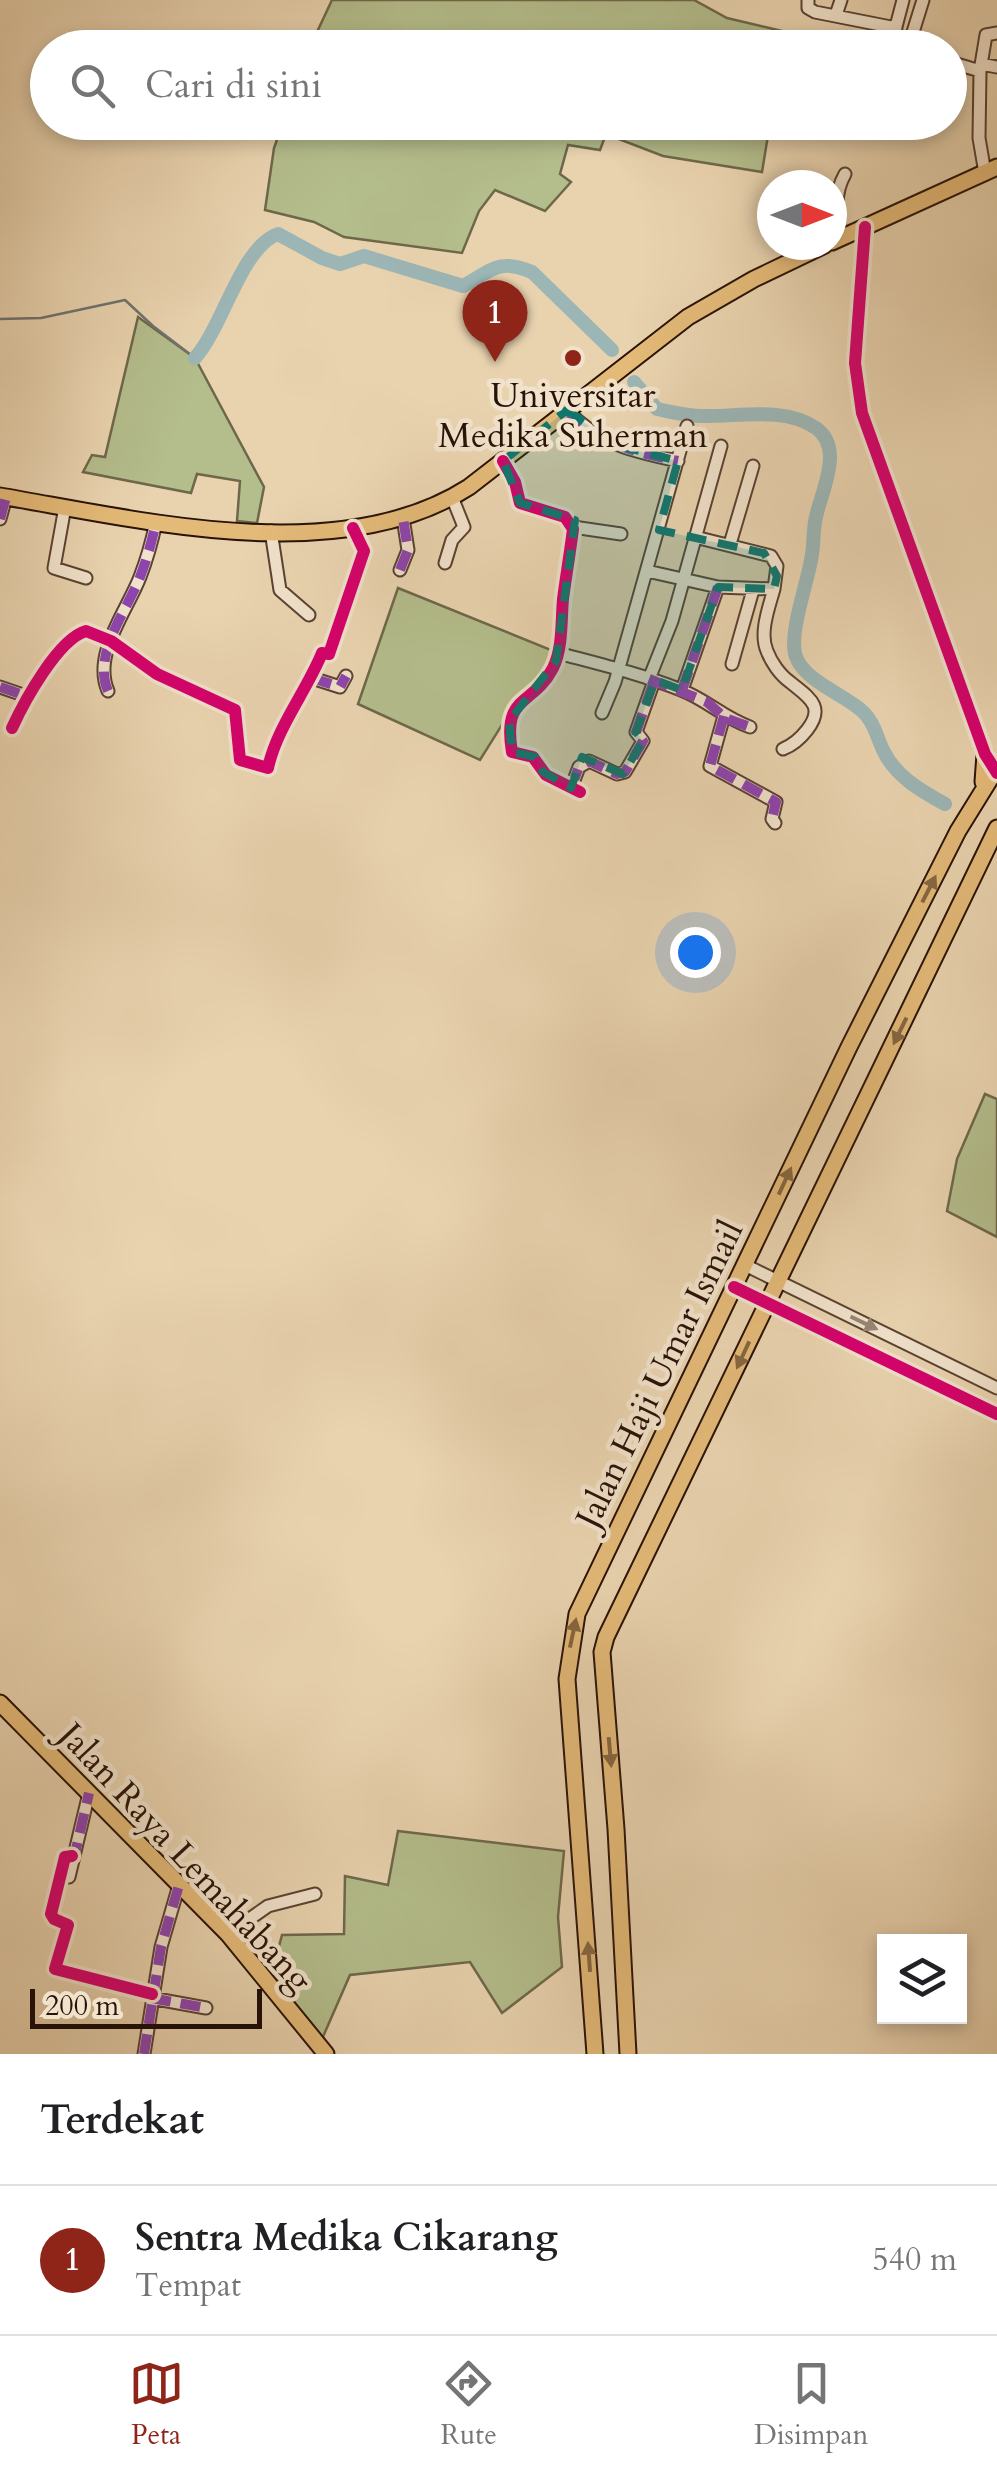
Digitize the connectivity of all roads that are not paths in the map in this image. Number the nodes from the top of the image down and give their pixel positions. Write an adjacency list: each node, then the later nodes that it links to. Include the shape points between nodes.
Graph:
1 (808, 0): 5 (street, via 814,12)
2 (841, 0): 5 (street)
3 (903, 0): 6 (street)
4 (923, 0): 7 (street)
5 (836, 15): 6 (street)
6 (896, 28)
7 (912, 30)
8 (997, 33): 10 (street, via 986,36)
9 (967, 65): 10 (street)
10 (981, 67): 11 (street); 12 (street, via 978,138)
11 (997, 67)
12 (991, 170): 13 (main road)
13 (865, 227): 14 (main road); 58 (street, via 855,363 862,414)
14 (847, 235)
15 (797, 260): 16 (main road, via 720,298)
16 (568, 410): 19 (main road); 20 (street, via 616,445)
17 (688, 426): 20 (street)
18 (722, 446): 31 (street)
19 (504, 461): 22 (main road); 27 (street, via 520,503 565,516)
20 (678, 461): 35 (street)
21 (753, 466): 32 (street)
22 (452, 497): 25 (main road); 33 (street, via 464,526)
23 (2, 507): 24 (main road)
24 (65, 508): 26 (main road); 36 (street, via 54,568)
25 (404, 518): 28 (main road); 34 (street, via 408,550)
26 (156, 522): 29 (main road); 42 (street, via 146,562)
27 (572, 527): 30 (street); 43 (street)
28 (352, 528): 29 (main road); 47 (street, via 364,558 329,654 322,653)
29 (271, 531): 41 (street, via 280,590)
30 (621, 534)
31 (695, 537): 32 (street); 37 (street)
32 (730, 544): 40 (street, via 771,556 777,566)
33 (445, 563)
34 (400, 570)
35 (647, 570): 37 (street); 45 (street)
36 (86, 578)
37 (682, 581): 38 (street); 48 (street)
38 (718, 587): 39 (street); 50 (street)
39 (752, 590): 40 (street); 44 (street)
40 (774, 590): 57 (street, via 766,651 816,708 805,733)
41 (310, 615)
42 (110, 641): 47 (street, via 157,674 235,710 240,760 268,768 270,752); 51 (street, via 102,672); 52 (street, via 86,631 74,635)
43 (558, 653): 45 (street); 48 (street, via 549,675 514,710 509,735 512,752 533,757 546,775 576,790 580,766 589,761 624,772 643,742 636,732)
44 (732, 664)
45 (617, 670): 48 (street); 53 (street)
46 (346, 676): 47 (street, via 340,687)
47 (312, 678)
48 (652, 680): 50 (street)
49 (0, 687): 52 (street)
50 (682, 690): 54 (street)
51 (108, 691)
52 (29, 697): 56 (street)
53 (602, 713)
54 (724, 716): 55 (street); 61 (street, via 710,766 776,802)
55 (750, 727)
56 (12, 728)
57 (783, 749)
58 (986, 754): 59 (street); 60 (main road)
59 (996, 770): 60 (main road, Jalan Haji Umar Ismail)
60 (986, 790): 63 (main road, Jalan Haji Umar Ismail, one-way to 60, via 848,1047 958,831)
61 (775, 823)
62 (997, 828): 64 (main road, Jalan Haji Umar Ismail, one-way to 64)
63 (745, 1265): 64 (street); 65 (main road, Jalan Haji Umar Ismail)
64 (778, 1281): 66 (main road, Jalan Haji Umar Ismail); 67 (street, one-way to 67)
65 (734, 1287): 66 (street); 80 (main road, Jalan Haji Umar Ismail, one-way to 65, via 566,1680 570,1644 577,1614)
66 (768, 1303): 68 (street); 81 (main road, Jalan Haji Umar Ismail, one-way to 81, via 602,1652)
67 (997, 1388)
68 (997, 1414)
69 (0, 1704): 70 (main road, Jalan Raya Lemahabang)
70 (89, 1794): 71 (street); 73 (main road, Jalan Raya Lemahabang)
71 (72, 1856): 72 (street); 76 (street, via 65,1857 51,1914 68,1925 55,1969)
72 (69, 1877)
73 (179, 1885): 75 (main road, Jalan Raya Lemahabang); 76 (street)
74 (314, 1894): 75 (street, via 268,1906)
75 (228, 1934): 79 (main road, Jalan Raya Lemahabang)
76 (152, 1996): 77 (street); 78 (street)
77 (206, 2008)
78 (144, 2054)
79 (326, 2054)
80 (595, 2054)
81 (628, 2054)

